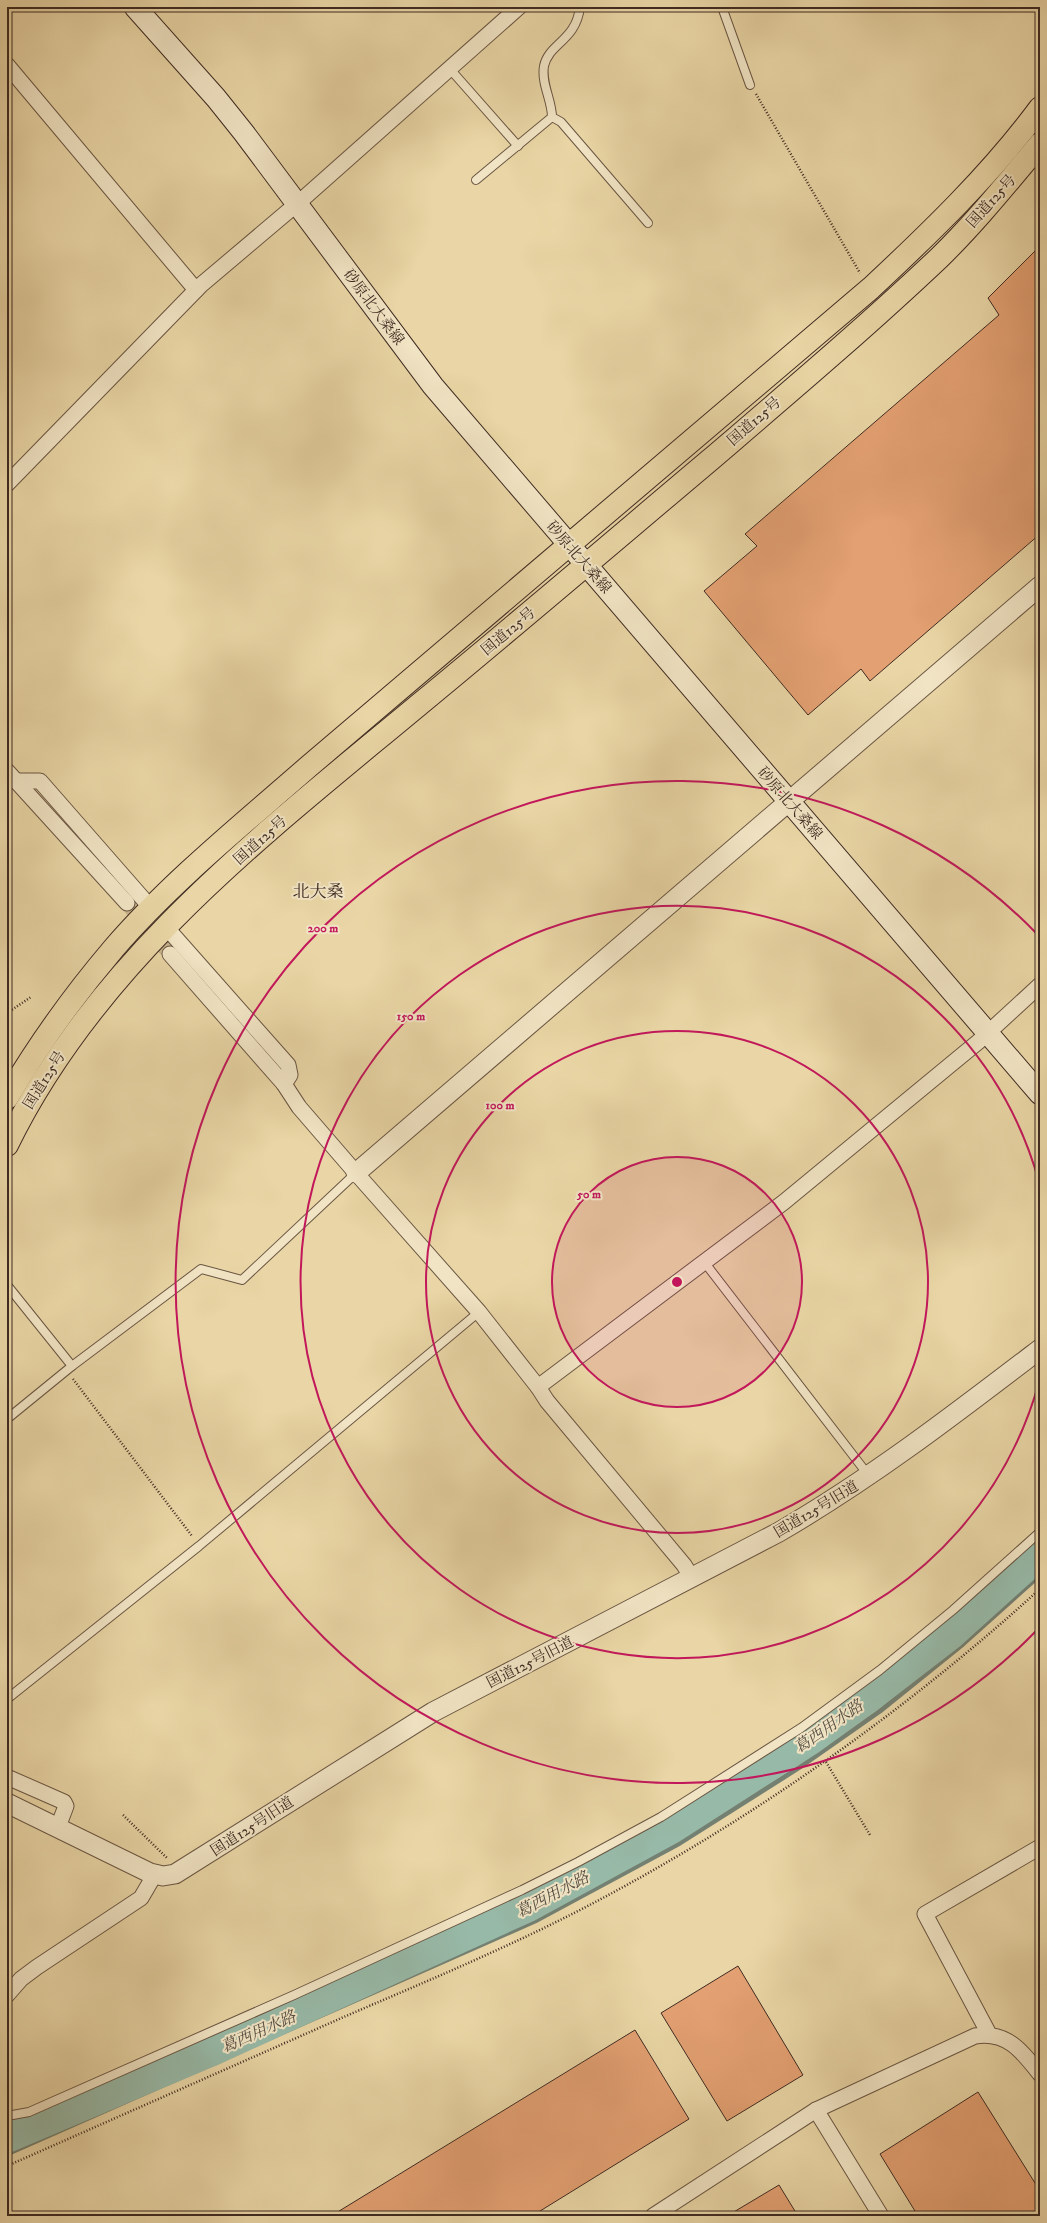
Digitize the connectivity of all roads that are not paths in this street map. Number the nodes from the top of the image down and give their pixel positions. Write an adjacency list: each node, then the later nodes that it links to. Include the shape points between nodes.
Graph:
1 (135, 7): 13 (main road, 砂原北大桑線, via 216,98)
2 (519, 7): 6 (street)
3 (580, 7): 9 (lane, via 578,20 572,32 548,57 544,66 544,80 552,107)
4 (722, 7): 7 (lane)
5 (7, 65): 15 (street)
6 (450, 69): 11 (lane); 13 (street)
7 (750, 85)
8 (1040, 108): 17 (highway, 国道125号, via 925,238 871,288)
9 (552, 117): 11 (lane); 14 (lane, via 561,122)
10 (1040, 144): 18 (highway, 国道125号, via 941,256)
11 (518, 146): 12 (lane)
12 (476, 180)
13 (296, 204): 15 (street); 17 (main road, 砂原北大桑線, via 434,386)
14 (648, 223)
15 (196, 290): 16 (street)
16 (7, 484)
17 (569, 545): 18 (main road, 砂原北大桑線); 23 (highway, 国道125号, via 222,842)
18 (586, 565): 21 (main road, 砂原北大桑線); 24 (highway, 国道125号, via 270,829)
19 (1040, 586): 21 (street)
20 (11, 776): 22 (street); 23 (street, via 40,781)
21 (788, 802): 27 (main road, 砂原北大桑線); 32 (street)
22 (127, 904)
23 (152, 908): 30 (highway, 国道125号, via 114,947 76,994 31,1057)
24 (165, 926): 28 (street, via 288,1065 290,1075); 31 (highway, 国道125号, via 93,1009 49,1069)
25 (170, 954): 28 (street)
26 (1040, 986): 27 (street)
27 (988, 1033): 29 (main road, 砂原北大桑線); 33 (street, via 784,1202)
28 (284, 1084): 32 (street, via 299,1107)
29 (1040, 1094)
30 (7, 1098)
31 (7, 1145)
32 (356, 1173): 35 (street); 37 (lane, via 242,1280 201,1270)
33 (705, 1263): 38 (street); 40 (lane)
34 (7, 1285): 37 (lane)
35 (479, 1312): 38 (street); 43 (lane, via 200,1546)
36 (1040, 1350): 40 (street, 国道125号旧道)
37 (69, 1368): 39 (lane)
38 (538, 1387): 42 (street)
39 (7, 1419)
40 (869, 1477): 42 (street, 国道125号旧道, via 780,1532)
41 (1040, 1532): 53 (lane, via 953,1610 880,1670 801,1728 661,1817 522,1890 294,1995 29,2112)
42 (692, 1578): 48 (street, 国道125号旧道, via 433,1712 309,1788 184,1870 175,1874)
43 (7, 1698)
44 (7, 1777): 46 (street, via 64,1802 66,1806)
45 (7, 1803): 46 (street, 国道125号旧道)
46 (58, 1826): 48 (street, 国道125号旧道)
47 (1040, 1847): 50 (street, via 925,1914)
48 (155, 1874): 49 (street, via 141,1898 21,1979)
49 (7, 1995)
50 (989, 2034): 51 (street, via 1004,2038 1027,2057); 52 (street, via 975,2036)
51 (1040, 2074)
52 (816, 2110): 54 (street); 55 (street)
53 (7, 2116)
54 (652, 2216)
55 (881, 2216)

